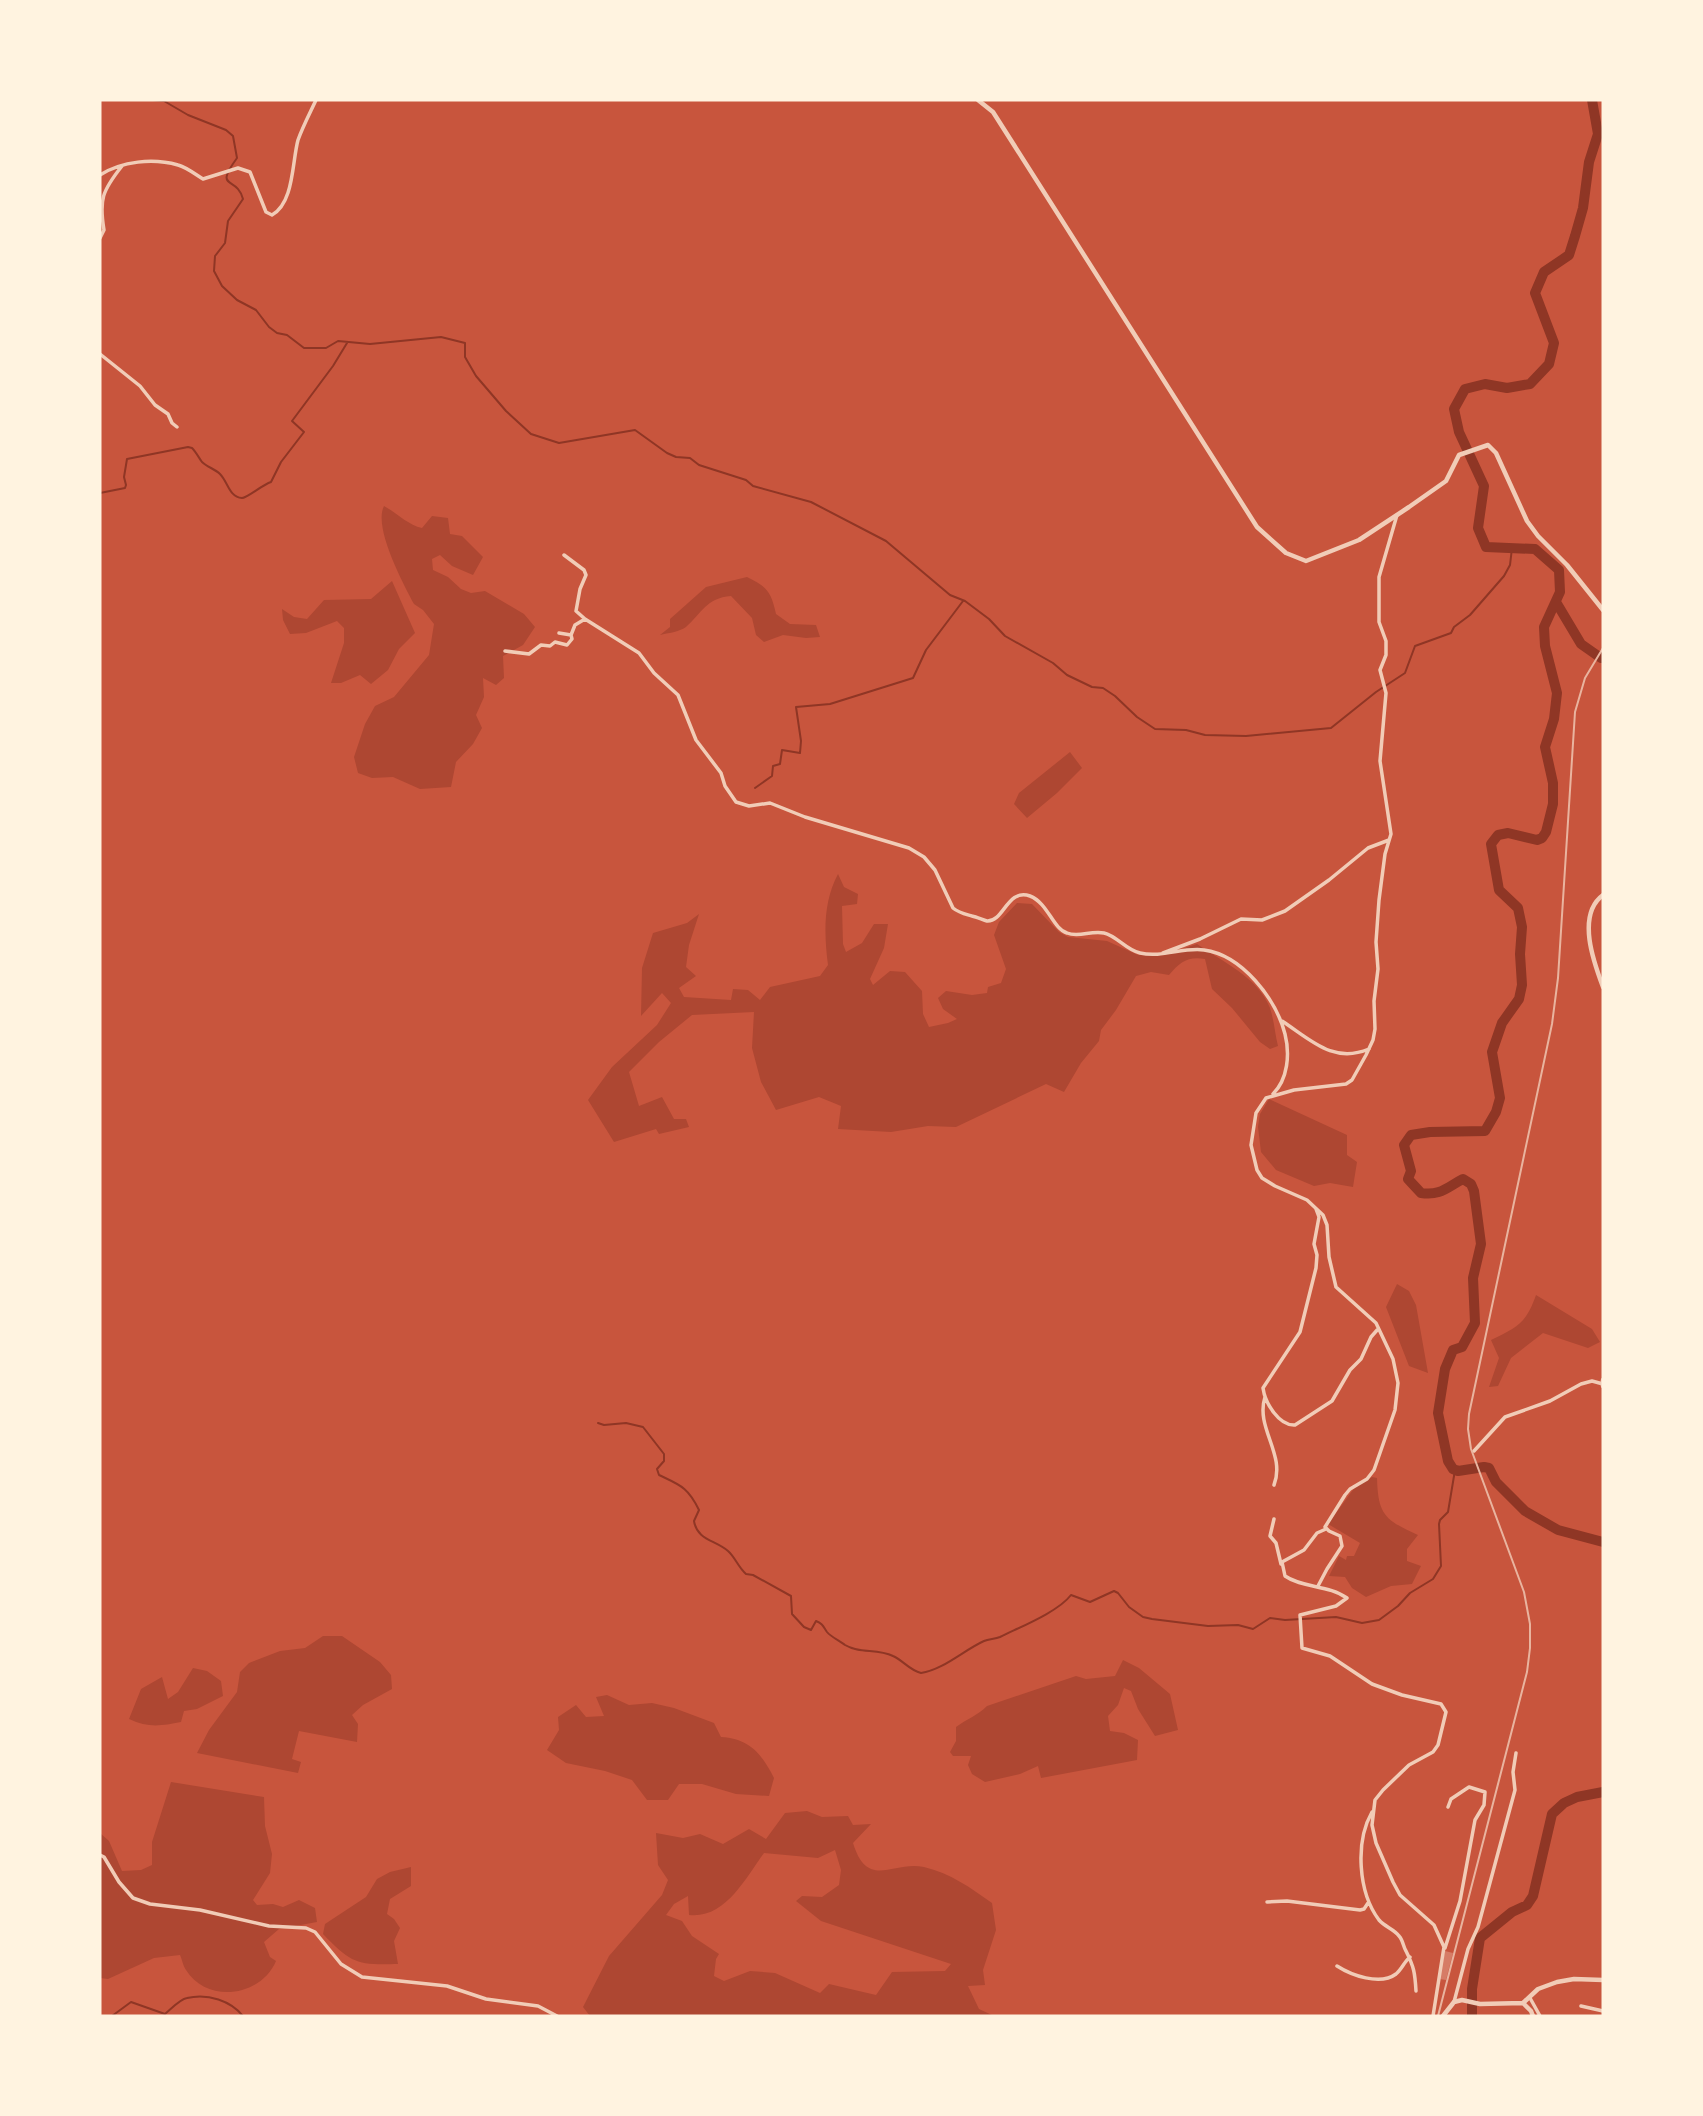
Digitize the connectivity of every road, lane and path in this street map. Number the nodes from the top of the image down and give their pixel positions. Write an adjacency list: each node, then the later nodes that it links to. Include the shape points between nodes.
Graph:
1 (316, 100): 3 (street, via 299,139 288,191 280,211 272,215 266,212 250,172 238,168 203,179 180,165 154,160)
2 (978, 100): 8 (street, via 993,112 1258,527 1286,553 1306,561 1359,540)
3 (123, 165): 4 (street); 5 (street, via 102,200 104,230)
4 (100, 175)
5 (100, 238)
6 (100, 354): 7 (street, via 140,386)
7 (177, 427)
8 (1397, 515): 10 (street, via 1446,481 1459,456 1488,445 1527,521); 15 (street, via 1380,577 1380,622 1386,641 1380,670 1386,693 1380,761)
9 (564, 555): 11 (street, via 586,575 576,611)
10 (1603, 610)
11 (585, 619): 13 (street, via 575,625); 17 (street, via 639,653 678,695 696,740 736,802 749,806 771,803 909,848 930,864 957,911 992,920 1022,895 1042,904 1066,933 1105,933 1131,950)
12 (559, 633): 13 (street)
13 (571, 635): 14 (street, via 567,645 541,645 529,654)
14 (505, 651)
15 (1389, 840): 17 (street, via 1368,848 1285,911 1262,920 1241,919); 20 (street, via 1376,942 1375,1029)
16 (1603, 895): 18 (street, via 1589,920)
17 (1157, 954): 19 (street, via 1204,950 1227,958 1259,986)
18 (1603, 987)
19 (1280, 1020): 20 (street, via 1335,1054); 21 (street, via 1287,1062 1281,1086)
20 (1369, 1049): 21 (street, via 1346,1084)
21 (1272, 1095): 22 (street, via 1256,1113 1251,1145 1257,1170 1275,1186)
22 (1316, 1206): 23 (street, via 1327,1225 1336,1287); 25 (street, via 1316,1268 1300,1332 1266,1382)
23 (1378, 1329): 25 (street, via 1332,1401 1295,1426 1283,1422); 29 (street, via 1393,1359 1398,1383 1395,1410 1374,1470 1345,1495)
24 (1603, 1383): 26 (street, via 1581,1384 1505,1417)
25 (1265, 1397): 27 (street, via 1261,1411 1277,1463)
26 (1474, 1451)
27 (1274, 1485)
28 (1274, 1519): 30 (street, via 1269,1536 1276,1543)
29 (1326, 1529): 30 (street); 31 (street, via 1340,1536 1342,1546)
30 (1281, 1566): 31 (street, via 1290,1580)
31 (1318, 1586): 34 (street, via 1346,1596 1346,1600 1300,1615 1302,1648 1330,1656 1373,1684 1441,1704 1446,1712 1433,1752 1409,1765 1376,1800)
32 (1516, 1753): 44 (street, via 1515,1790)
33 (1448, 1807): 38 (street, via 1451,1799 1469,1787 1485,1791)
34 (1373, 1810): 37 (street, via 1362,1846); 38 (street, via 1376,1843 1393,1882 1400,1895 1434,1925)
35 (100, 1855): 49 (street, via 133,1898 150,1904 269,1926 306,1928 315,1932 341,1964 362,1977 447,1986 486,1999 538,2006)
36 (1267, 1902): 37 (street, via 1360,1910)
37 (1368, 1903): 39 (street, via 1384,1926 1397,1932)
38 (1444, 1950): 50 (street)
39 (1410, 1957): 40 (street, via 1396,1974 1384,1979); 42 (street)
40 (1337, 1966)
41 (1603, 1980): 43 (street, via 1557,1982)
42 (1416, 1992)
43 (1530, 1996): 45 (street); 52 (street)
44 (1454, 2002): 45 (street); 48 (street)
45 (1522, 2003): 51 (street)
46 (1581, 2006): 47 (street)
47 (1603, 2011)
48 (1446, 2014)
49 (557, 2016)
50 (1433, 2016)
51 (1533, 2016)
52 (1540, 2016)

